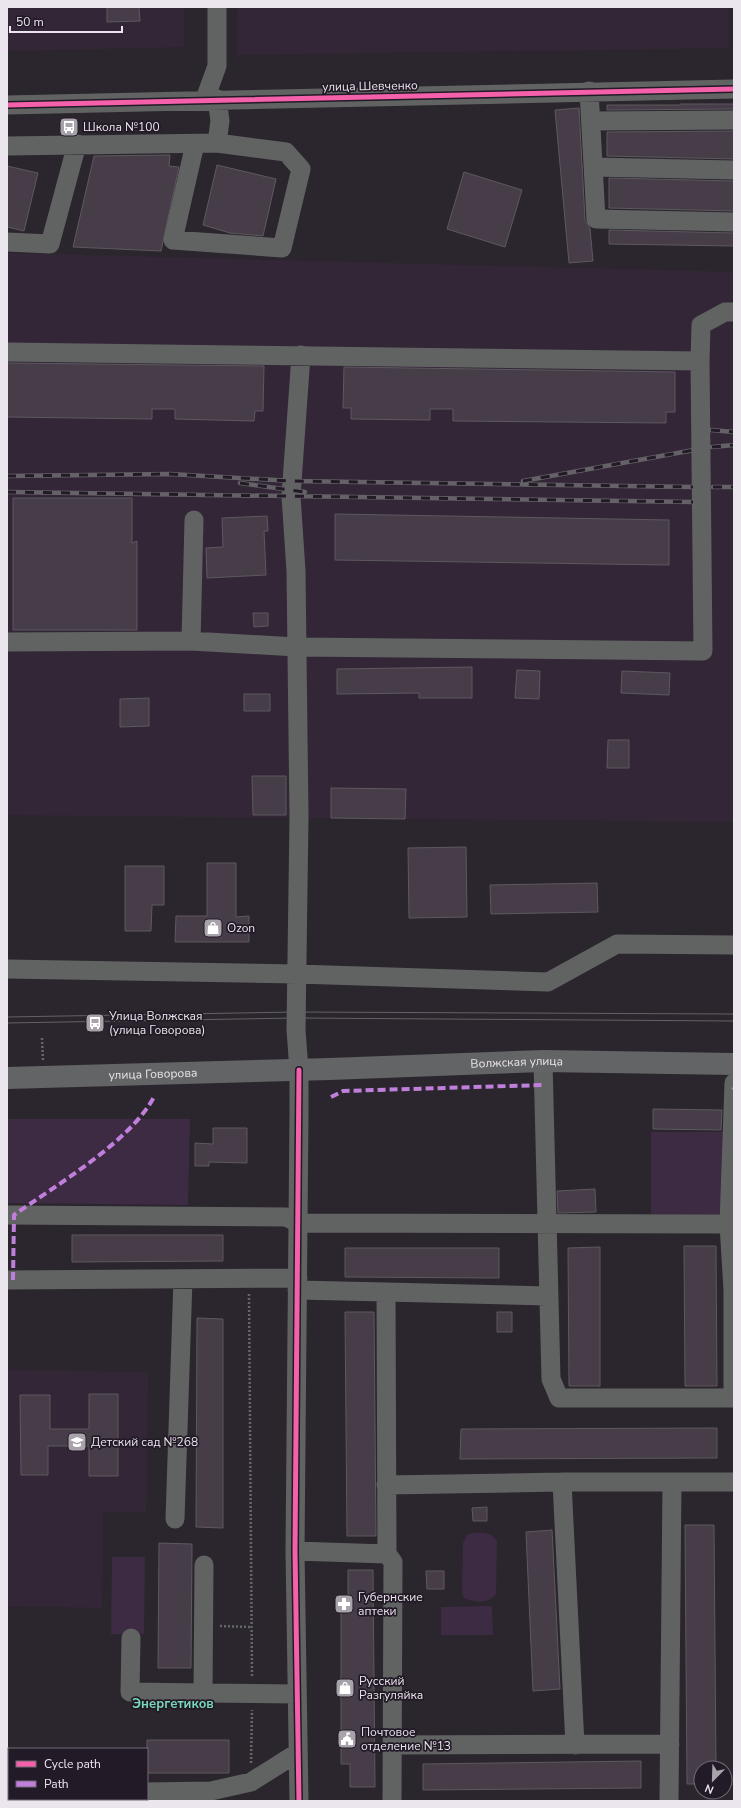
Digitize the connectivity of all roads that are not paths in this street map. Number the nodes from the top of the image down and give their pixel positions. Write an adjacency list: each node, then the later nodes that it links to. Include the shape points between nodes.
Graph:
1 (217, 7): 4 (street, via 217,66)
2 (734, 88): 3 (street, улица Шевченко)
3 (589, 91): 4 (street, улица Шевченко); 7 (street)
4 (211, 99): 5 (street, улица Шевченко); 8 (street, via 220,121)
5 (7, 105)
6 (734, 120): 7 (street)
7 (591, 121): 12 (street)
8 (217, 143): 10 (street); 10 (street, via 286,152 301,169 282,248 173,240)
9 (77, 144): 10 (street); 11 (street); 15 (street, via 50,244)
10 (195, 144)
11 (7, 146)
12 (593, 167): 13 (street); 14 (street, via 596,219)
13 (734, 170)
14 (734, 222)
15 (7, 242)
16 (734, 312): 19 (street, via 725,312 701,324)
17 (7, 352): 18 (street)
18 (301, 355): 19 (street); 23 (street, via 291,496 296,571)
19 (700, 361): 23 (street, via 703,651)
20 (194, 520): 21 (street)
21 (191, 641): 22 (street); 23 (street)
22 (7, 642)
23 (297, 647): 26 (street)
24 (734, 945): 26 (street, via 617,944 548,982)
25 (7, 969): 26 (street)
26 (297, 974): 29 (street, via 296,1030)
27 (542, 1061): 28 (main road, Волжская улица); 29 (main road, Волжская улица); 34 (street)
28 (734, 1064)
29 (299, 1070): 30 (main road, улица Говорова); 33 (street)
30 (7, 1078)
31 (734, 1083): 35 (street)
32 (7, 1215): 33 (street, via 286,1217)
33 (298, 1222): 34 (street); 38 (street)
34 (546, 1224): 35 (street); 41 (street)
35 (732, 1224): 39 (street)
36 (183, 1279): 37 (street); 38 (street, via 248,1279); 46 (street)
37 (7, 1280)
38 (298, 1284): 40 (street); 47 (street)
39 (734, 1290): 41 (street, via 733,1398 559,1398 551,1379)
40 (386, 1292): 41 (street); 45 (street)
41 (548, 1296)
42 (562, 1482): 43 (street); 45 (street); 54 (street)
43 (672, 1482): 44 (street); 53 (street)
44 (734, 1482)
45 (386, 1485): 48 (street)
46 (175, 1519)
47 (295, 1551): 48 (street); 52 (street)
48 (387, 1554): 55 (street, via 393,1562)
49 (204, 1565): 51 (street)
50 (131, 1638): 51 (street, via 130,1692)
51 (203, 1693): 52 (street)
52 (297, 1694): 56 (street)
53 (670, 1744): 54 (street); 60 (street)
54 (575, 1745): 55 (street)
55 (392, 1746): 59 (street)
56 (298, 1753): 57 (street, via 251,1782 211,1791); 58 (street)
57 (148, 1792)
58 (299, 1801)
59 (392, 1801)
60 (669, 1801)

